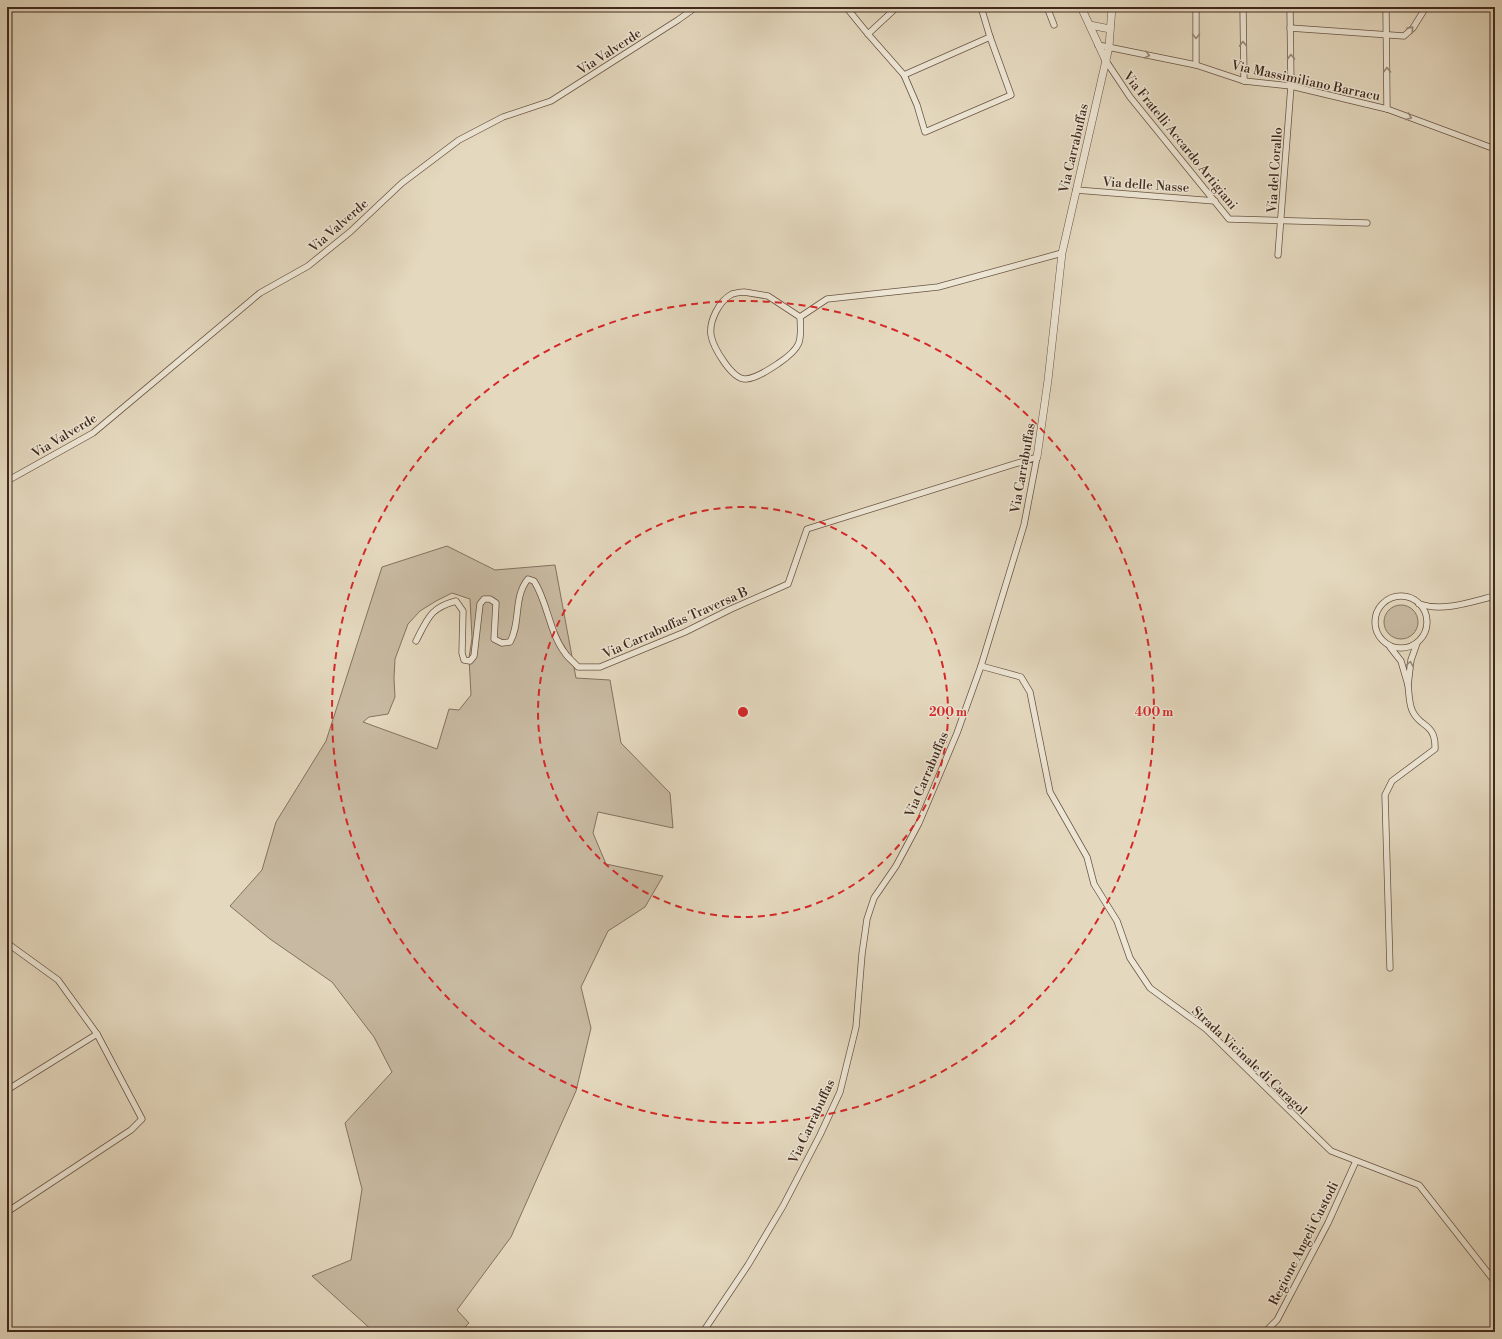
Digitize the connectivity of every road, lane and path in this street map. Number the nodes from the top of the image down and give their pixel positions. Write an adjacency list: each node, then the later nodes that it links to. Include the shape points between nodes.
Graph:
1 (696, 7): 39 (street, Via Valverde, via 551,101 503,117 459,140 402,183 350,232 308,266 260,294 93,433)
2 (846, 7): 19 (street)
3 (896, 7): 19 (street)
4 (981, 7): 21 (street)
5 (1047, 7): 15 (street)
6 (1081, 7): 16 (street)
7 (1112, 7): 18 (street)
8 (1196, 7): 25 (street, one-way to 25)
9 (1243, 7): 27 (street, one-way to 9)
10 (1290, 7): 17 (street, Via del Corallo)
11 (1386, 7): 20 (street)
12 (1426, 7): 20 (street, one-way to 12, via 1404,36 1413,28)
13 (1495, 7): 14 (main road)
14 (1495, 22)
15 (1054, 25)
16 (1090, 25): 18 (street); 22 (street)
17 (1290, 28): 20 (street); 28 (street, Via del Corallo, one-way to 17)
18 (1110, 29): 23 (street, Via Carrabuffas)
19 (868, 34): 26 (street)
20 (1387, 35): 29 (street, one-way to 20)
21 (990, 37): 26 (street); 26 (street, via 1012,95 925,132)
22 (1098, 45): 23 (street, Via Massimiliano Barracu); 24 (street)
23 (1109, 47): 24 (street, Via Carrabuffas); 25 (street, Via Massimiliano Barracu, one-way to 25)
24 (1106, 61): 31 (street, Via Carrabuffas); 32 (street, Via Fratelli Accardo Artigiani, via 1130,97)
25 (1196, 65): 27 (street, Via Massimiliano Barracu)
26 (904, 74)
27 (1244, 81): 28 (street, Via Massimiliano Barracu)
28 (1291, 86): 29 (street, Via Massimiliano Barracu); 33 (street, Via del Corallo)
29 (1388, 109): 30 (street, Via Massimiliano Barracu, one-way to 30)
30 (1495, 149)
31 (1076, 190): 32 (street, Via delle Nasse); 35 (street, Via Carrabuffas)
32 (1215, 200): 33 (street, Via Fratelli Accardo Artigiani, via 1229,219)
33 (1281, 221): 34 (street, Via Fratelli Accardo Artigiani); 36 (street, Via del Corallo)
34 (1366, 222)
35 (1062, 253): 37 (street, via 938,287 827,299); 38 (street, Via Carrabuffas)
36 (1278, 255)
37 (800, 317): 37 (street, via 768,296 744,292 732,294 720,304 711,321 711,336 730,370 738,377 746,379 766,372 794,351 800,343)
38 (1037, 457): 45 (street, Via Carrabuffas Traversa B, via 807,529 788,584 685,632 600,667 578,667 565,654 557,641 541,592 534,581 528,579 520,594 514,635 510,642 494,639 496,603 490,599 484,599 480,604 474,656 470,661 464,660 462,653 463,611 456,601 442,605 429,616); 47 (street, Via Carrabuffas, via 1024,525)
39 (7, 481)
40 (1495, 596): 42 (street)
41 (1419, 604): 42 (street); 43 (street); 46 (street, via 1408,597 1395,596 1380,606 1375,624 1379,636)
42 (1434, 608): 43 (street)
43 (1426, 619): 44 (street, via 1426,628)
44 (1419, 639): 46 (street, via 1408,647); 48 (street, one-way to 44, via 1411,660)
45 (416, 640)
46 (1389, 645): 48 (street, via 1401,661)
47 (981, 666): 53 (street, Strada Vicinale di Caragol, via 1021,677 1030,692 1050,792 1087,857 1094,884 1117,921 1130,958 1150,988 1206,1029 1330,1151); 56 (street, Via Carrabuffas, via 957,733 919,823 896,866 874,898 867,919 856,1027 840,1092 783,1206 748,1265)
48 (1408, 685): 50 (street, via 1412,710 1416,718 1433,733 1435,749 1392,781 1385,795)
49 (7, 943): 51 (street, via 58,980)
50 (1390, 968)
51 (97, 1034): 52 (street); 54 (street, via 142,1119 131,1130)
52 (7, 1090)
53 (1356, 1161): 55 (street, Strada Vicinale di Caragol, via 1419,1185); 57 (street, Regione Angeli Custodi, via 1328,1223 1277,1320)
54 (7, 1212)
55 (1495, 1280)
56 (703, 1332)
57 (1265, 1332)

